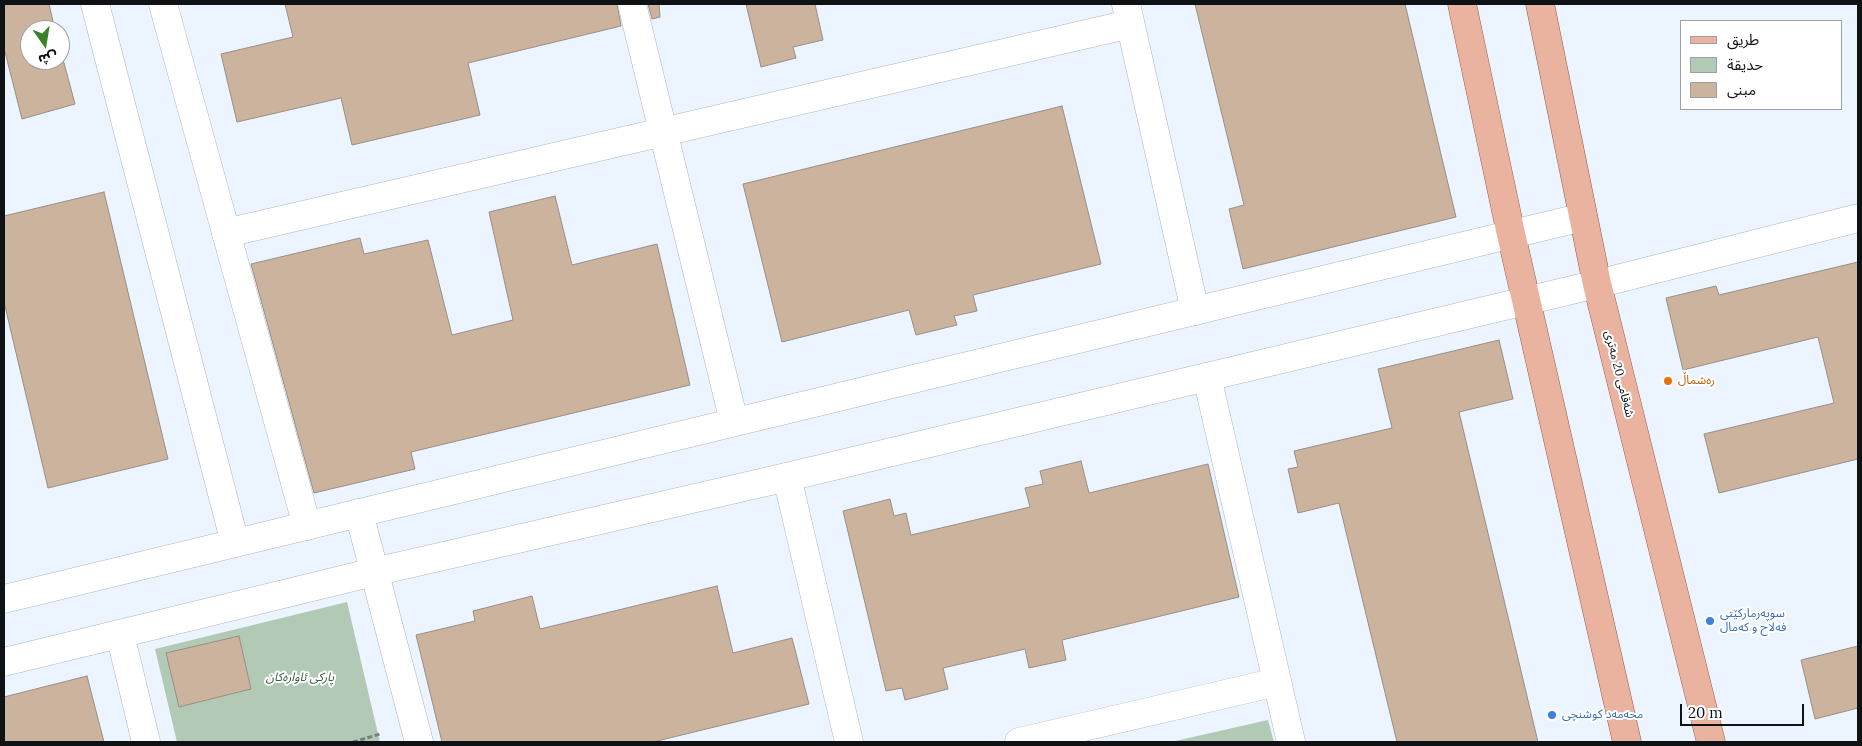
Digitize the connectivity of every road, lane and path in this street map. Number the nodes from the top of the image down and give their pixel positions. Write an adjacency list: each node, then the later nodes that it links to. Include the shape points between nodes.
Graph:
1 (95, 4): 20 (street)
2 (163, 4): 10 (street)
3 (632, 4): 7 (street)
4 (1462, 4): 11 (main road)
5 (1540, 4): 8 (main road, شەقامی 20 مەتری)
6 (1128, 14): 7 (street); 14 (street)
7 (663, 132): 10 (street); 16 (street)
8 (1583, 217): 11 (street); 12 (main road, شەقامی 20 مەتری)
9 (1858, 218): 12 (street)
10 (226, 233): 19 (street)
11 (1511, 234): 13 (main road); 14 (street)
12 (1597, 284): 13 (street); 34 (main road, شەقامی 20 مەتری)
13 (1527, 301): 15 (street); 33 (main road)
14 (1195, 311): 16 (street)
15 (1207, 377): 17 (street); 25 (street)
16 (734, 422): 18 (street)
17 (788, 477): 21 (street); 30 (street)
18 (359, 513): 19 (street); 21 (street)
19 (307, 526): 20 (street)
20 (235, 543): 22 (street)
21 (374, 572): 23 (street); 29 (street)
22 (4, 599)
23 (120, 634): 24 (street); 27 (street)
24 (4, 662)
25 (1277, 682): 31 (street); 32 (street)
26 (367, 737): 28 (path)
27 (146, 742)
28 (369, 742)
29 (419, 742)
30 (849, 742)
31 (1019, 742)
32 (1292, 742)
33 (1627, 742)
34 (1711, 742)

